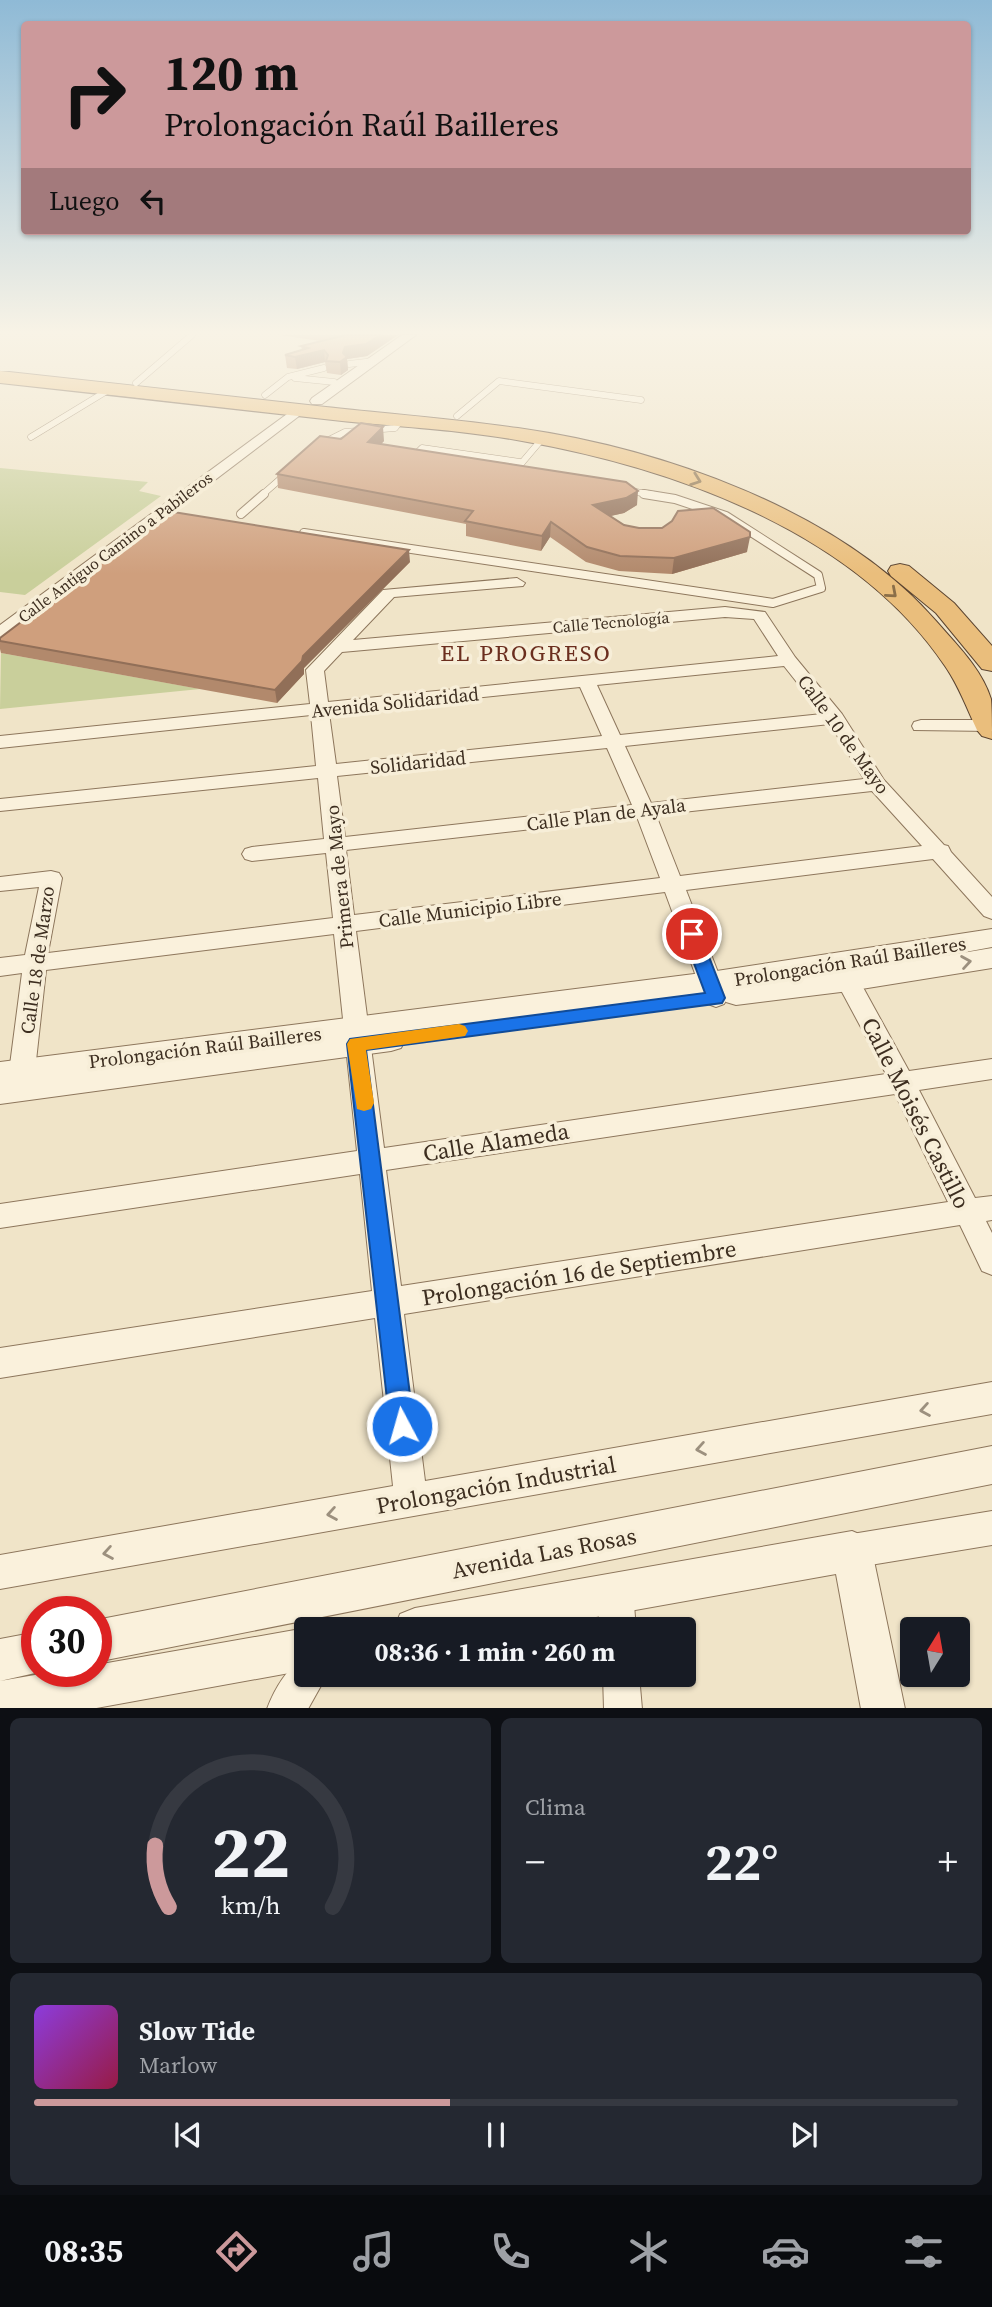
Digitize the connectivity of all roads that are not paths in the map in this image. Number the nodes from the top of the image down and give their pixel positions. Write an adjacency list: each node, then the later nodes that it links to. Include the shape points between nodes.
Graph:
1 (68, 415): 7 (lane)
2 (294, 415): 21 (street, Calle Antiguo Camino a Pabileros)
3 (363, 415): 6 (highway)
4 (439, 415): 5 (highway)
5 (457, 416): 24 (highway, via 600,436 674,454 750,482 812,513 886,559 945,608)
6 (400, 421): 8 (highway); 9 (lane, via 395,428 357,430 326,439)
7 (31, 437)
8 (542, 439): 11 (lane); 29 (highway, one-way to 29, via 588,446 659,466 730,492 861,567 916,614 956,662)
9 (314, 449)
10 (425, 458): 11 (lane, via 412,457 422,448)
11 (520, 462): 14 (lane)
12 (499, 470): 14 (lane)
13 (289, 472): 17 (lane)
14 (512, 472): 15 (lane)
15 (524, 474)
16 (610, 487): 18 (lane, via 675,499 726,516 818,575 821,588 773,603)
17 (241, 514)
18 (304, 533)
19 (517, 583): 22 (street, via 389,593)
20 (759, 615): 22 (street, Calle Tecnología, via 725,612); 23 (street, Calle 10 de Mayo)
21 (0, 634)
22 (337, 647): 26 (street, Primera de Mayo, via 315,670)
23 (789, 660): 25 (street, Avenida Solidaridad); 27 (street, Calle 10 de Mayo)
24 (992, 663)
25 (587, 682): 26 (street, Avenida Solidaridad); 31 (street)
26 (320, 709): 30 (street, Avenida Solidaridad); 32 (street, Primera de Mayo)
27 (835, 718): 31 (street, Solidaridad); 33 (street, Calle 10 de Mayo)
28 (921, 726): 29 (street)
29 (991, 728)
30 (0, 742)
31 (614, 742): 32 (street, Solidaridad); 35 (street)
32 (327, 771): 34 (street, Solidaridad); 36 (street, Primera de Mayo)
33 (877, 783): 35 (street, Calle Plan de Ayala); 37 (street, Calle 10 de Mayo)
34 (0, 805)
35 (644, 809): 36 (street, Calle Plan de Ayala); 40 (street)
36 (336, 846): 38 (street, Calle Plan de Ayala); 42 (street, Primera de Mayo)
37 (940, 851): 40 (street, Calle Municipio Libre); 41 (street, Calle 10 de Mayo)
38 (252, 854)
39 (0, 884): 45 (street, Calle 18 de Marzo, via 51,878)
40 (673, 885): 42 (street, Calle Municipio Libre); 48 (street)
41 (992, 911)
42 (344, 923): 45 (street, Calle Municipio Libre); 49 (street, Primera de Mayo)
43 (992, 938): 47 (street, Prolongación Raúl Bailleres)
44 (992, 958): 47 (street, Prolongación Raúl Bailleres, one-way to 44)
45 (35, 963): 46 (street, Calle Municipio Libre); 52 (street, Calle 18 de Marzo)
46 (0, 967)
47 (844, 973): 48 (street, Prolongación Raúl Bailleres); 51 (street, Calle Moisés Castillo)
48 (713, 990): 49 (street, Prolongación Raúl Bailleres)
49 (356, 1035): 52 (street, Prolongación Raúl Bailleres); 53 (street, Primera de Mayo)
50 (992, 1069): 51 (street, Calle Alameda)
51 (902, 1081): 53 (street, Calle Alameda); 54 (street, Calle Moisés Castillo)
52 (11, 1082)
53 (372, 1161): 55 (street, Calle Alameda); 57 (street, Primera de Mayo)
54 (980, 1210): 56 (street, Calle Moisés Castillo); 57 (street, Prolongación 16 de Septiembre)
55 (0, 1216)
56 (992, 1262)
57 (388, 1303): 58 (street, Prolongación 16 de Septiembre); 61 (street, Primera de Mayo)
58 (0, 1363)
59 (992, 1398): 61 (street, Prolongación Industrial, one-way to 61)
60 (992, 1465): 67 (street, Avenida Las Rosas)
61 (411, 1500): 64 (street, Prolongación Industrial, one-way to 64)
62 (992, 1528): 63 (street)
63 (852, 1551): 65 (street); 74 (street)
64 (0, 1572)
65 (617, 1611): 66 (street)
66 (550, 1617)
67 (112, 1638)
68 (294, 1651): 72 (street)
69 (21, 1656): 70 (street)
70 (0, 1660)
71 (301, 1687): 73 (street)
72 (0, 1703)
73 (286, 1708)
74 (883, 1708)

